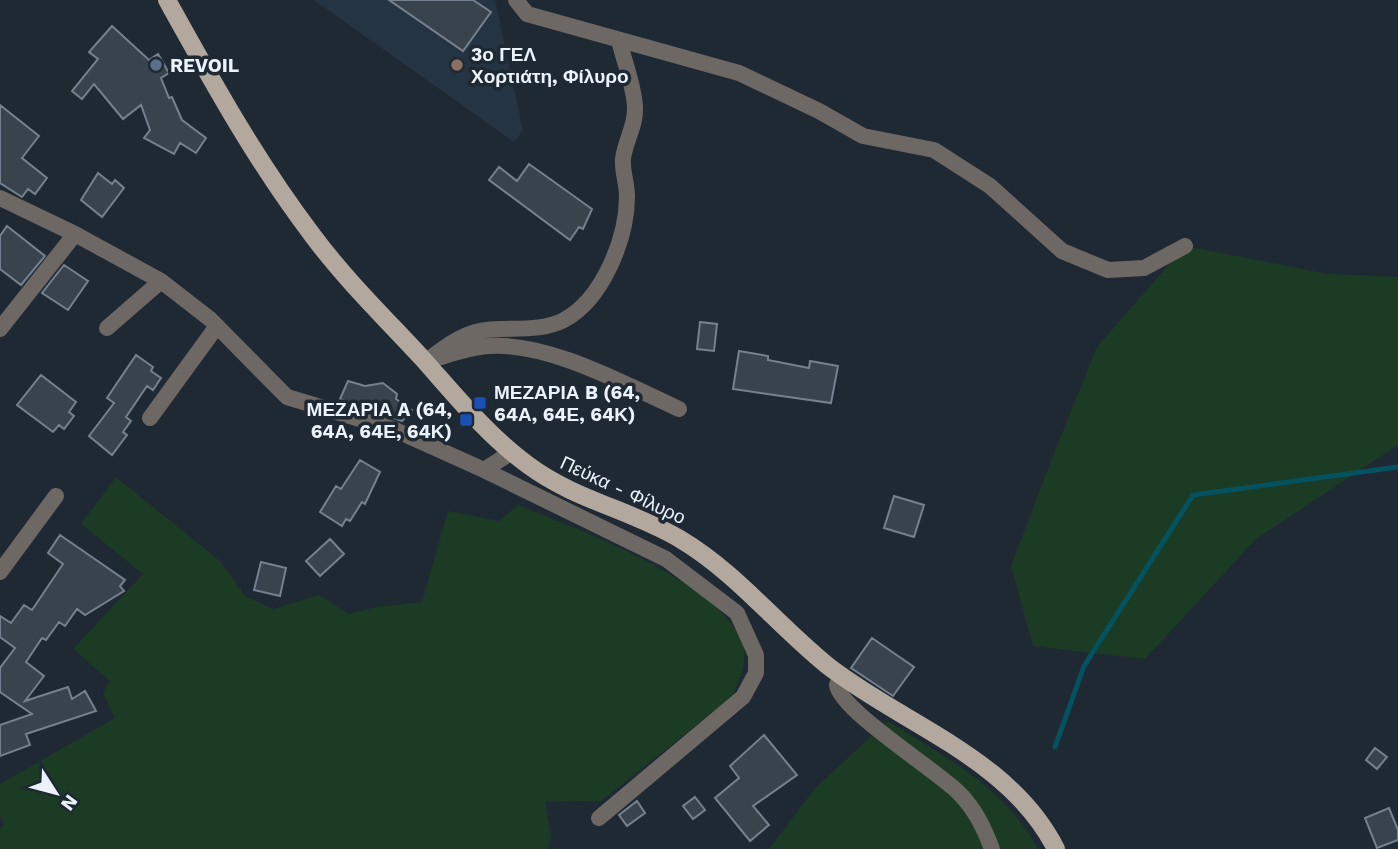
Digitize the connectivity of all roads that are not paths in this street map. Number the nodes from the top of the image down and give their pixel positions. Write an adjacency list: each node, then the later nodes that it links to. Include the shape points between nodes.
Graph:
1 (167, 0): 11 (main road, Πεύκα - Φίλυρο, via 224,105 287,201 344,273)
2 (516, 0): 3 (street, via 527,14)
3 (619, 40): 6 (street, via 739,73 863,136 934,150 990,186 1062,251 1108,270 1144,268); 11 (street, via 635,112 623,162 625,211 603,277 565,320 541,327 483,330 457,340)
4 (0, 198): 5 (street)
5 (75, 234): 7 (street); 10 (street)
6 (1185, 246)
7 (161, 281): 8 (street); 9 (street)
8 (217, 326): 13 (street); 15 (street, via 287,397 393,429)
9 (107, 328)
10 (0, 329)
11 (425, 362): 12 (street, via 468,348 524,348 595,372); 14 (main road, Πεύκα - Φίλυρο)
12 (679, 409)
13 (150, 418)
14 (512, 452): 15 (street); 18 (main road, Πεύκα - Φίλυρο, via 572,492 633,519 649,521 696,549)
15 (484, 470): 19 (street, via 666,559 737,613 756,655 756,673 743,696)
16 (55, 496): 17 (street)
17 (0, 572)
18 (842, 676): 20 (street, via 837,685 840,695 957,792 981,822); 21 (main road, Πεύκα - Φίλυρο, via 994,774 1030,810)
19 (599, 818)
20 (992, 849)
21 (1056, 849)

